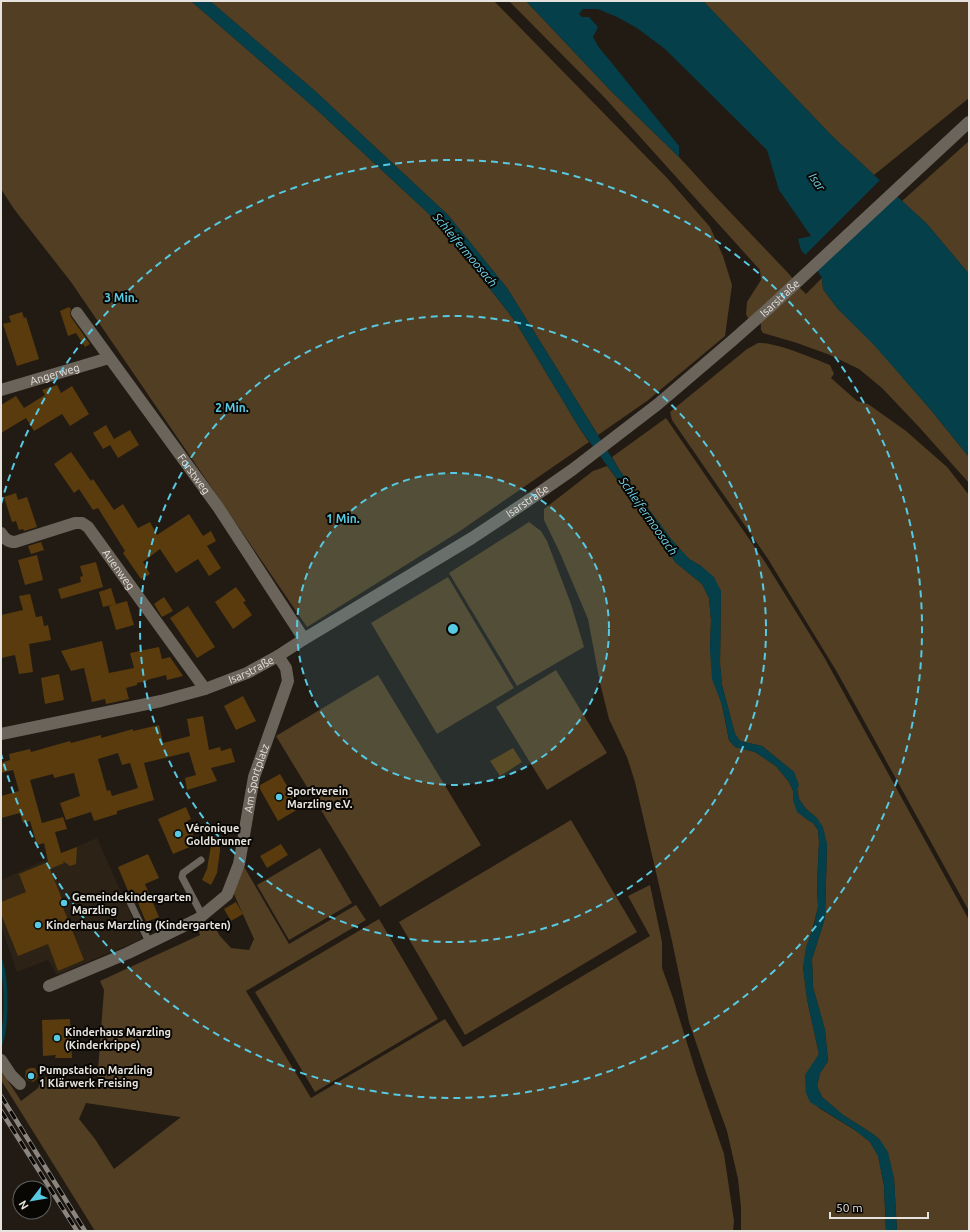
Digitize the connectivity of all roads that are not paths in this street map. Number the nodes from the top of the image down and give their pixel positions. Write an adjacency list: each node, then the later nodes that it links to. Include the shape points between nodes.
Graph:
1 (969, 122): 6 (street, Isarstraße, via 768,309 658,404 572,470 472,538)
2 (77, 313): 3 (street, Forstweg)
3 (109, 358): 4 (street, Angerweg); 6 (street, Forstweg, via 218,507)
4 (1, 390)
5 (1, 533): 8 (street, Auenweg, via 9,542 15,542 82,523)
6 (304, 639): 7 (street, Isarstraße)
7 (278, 656): 8 (street, Isarstraße, via 247,673); 12 (street, Am Sportplatz, via 286,668 288,681 254,777 239,864 227,895)
8 (205, 689): 9 (street, Isarstraße, via 154,703)
9 (1, 734)
10 (201, 860): 12 (lane, via 183,873 182,877)
11 (130, 902): 13 (lane)
12 (202, 915): 13 (street, Am Sportplatz)
13 (149, 942): 14 (street, Am Sportplatz)
14 (49, 986)
15 (3, 1063): 16 (street)
16 (20, 1084)

